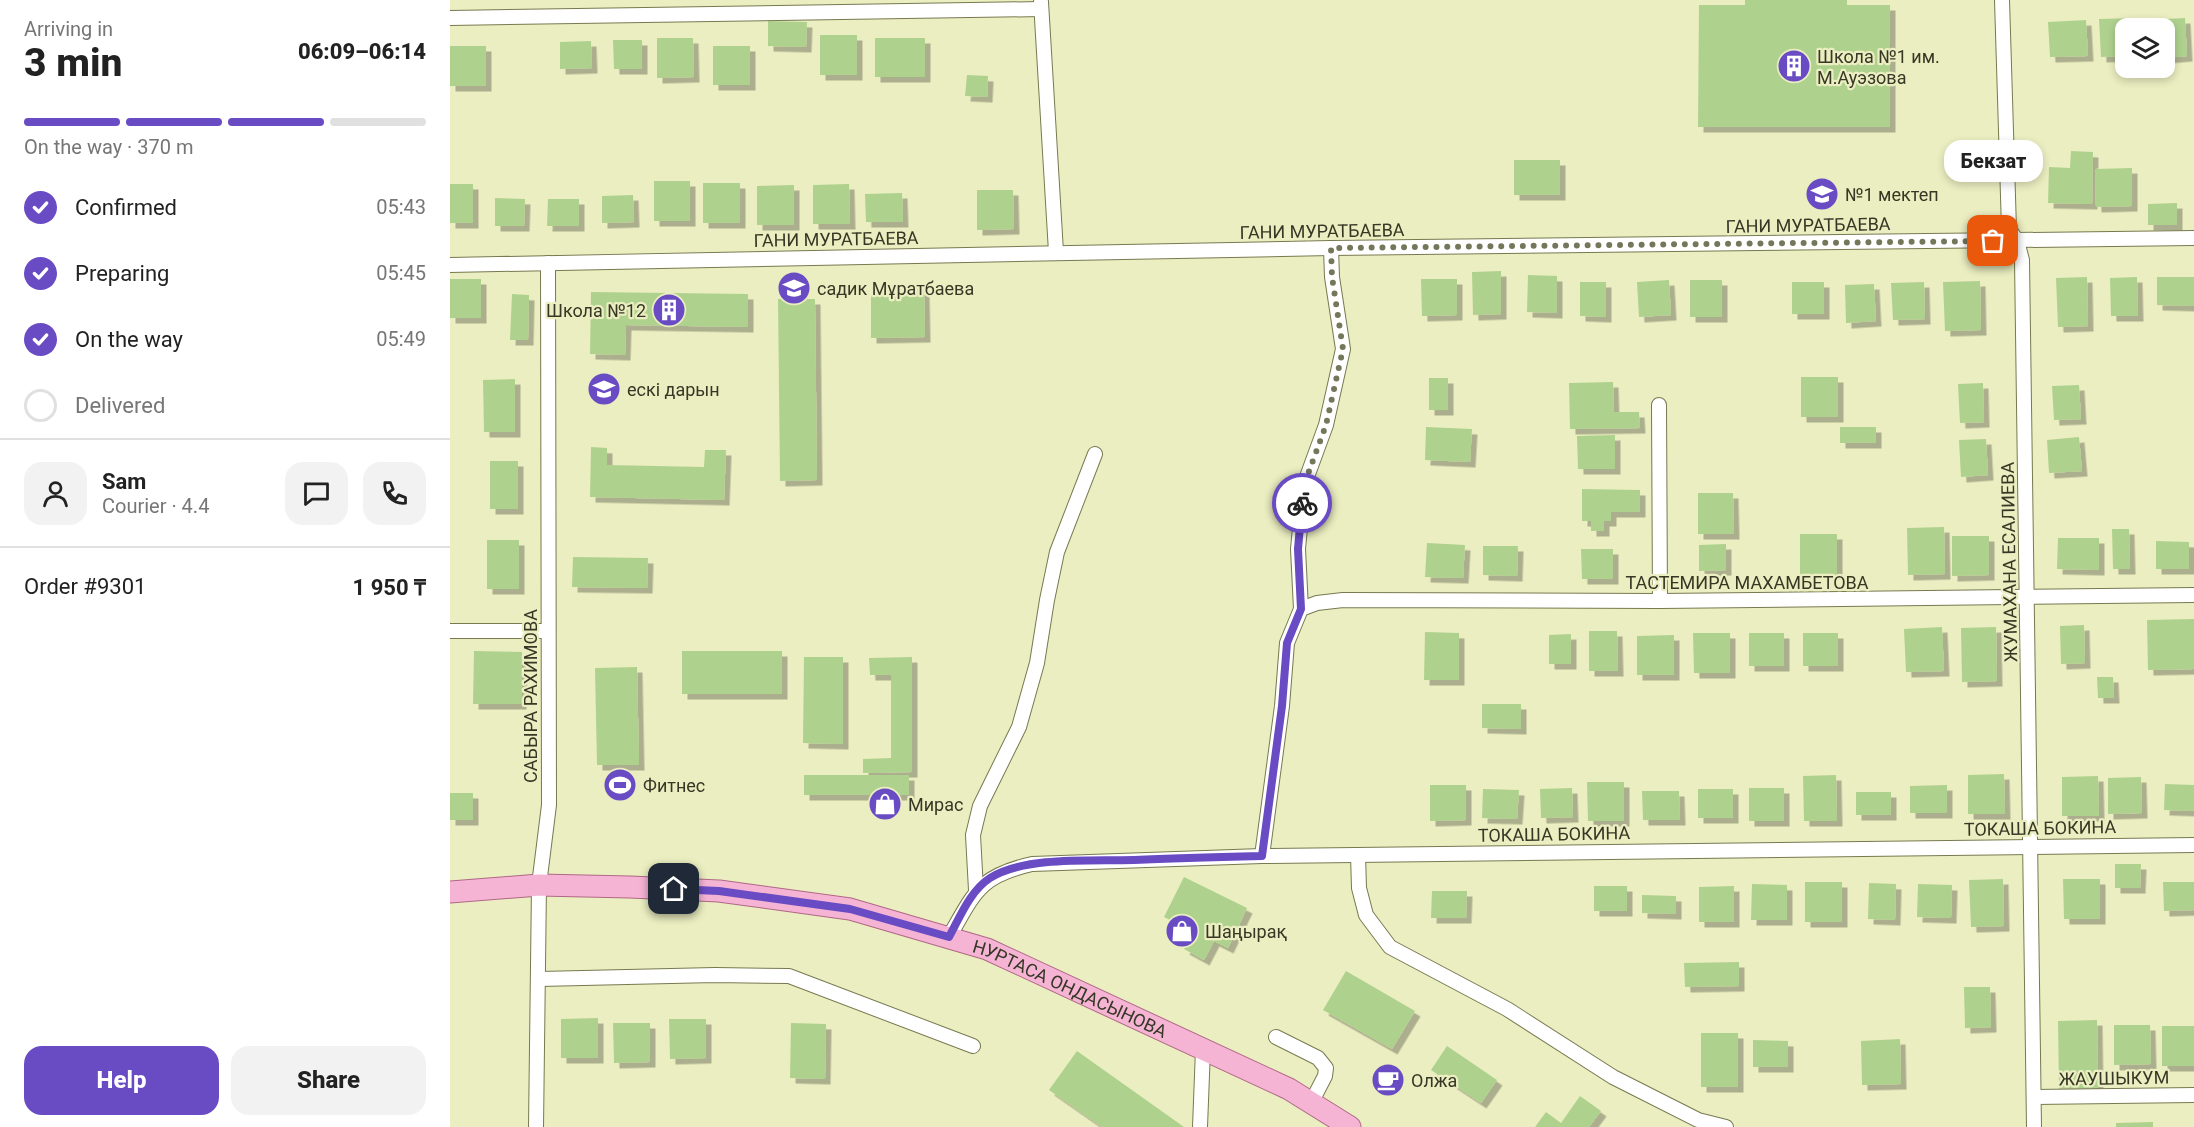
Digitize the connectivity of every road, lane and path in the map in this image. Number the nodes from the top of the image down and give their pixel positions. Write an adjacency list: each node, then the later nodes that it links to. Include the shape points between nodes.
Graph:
1 (2002, 0): 5 (street, ЖУМАХАНА ЕСАЛИЕВА, via 2009,229)
2 (1041, 4): 3 (street); 7 (street)
3 (450, 18)
4 (2194, 238): 5 (street, ГАНИ МУРАТБАЕВА)
5 (2017, 241): 6 (street, ГАНИ МУРАТБАЕВА); 13 (street, ЖУМАХАНА ЕСАЛИЕВА, via 2022,260)
6 (1331, 248): 7 (street, ГАНИ МУРАТБАЕВА); 15 (street, via 1343,349 1326,425 1304,485 1298,549)
7 (1056, 252): 8 (street, ГАНИ МУРАТБАЕВА)
8 (548, 263): 9 (street, ГАНИ МУРАТБАЕВА); 17 (street, САБЫРА РАХИМОВА)
9 (450, 265)
10 (1659, 405): 14 (street)
11 (1095, 454): 23 (street, via 1058,552 1037,663 1019,726 980,806 973,835)
12 (2194, 595): 13 (street, ТАСТЕМИРА МАХАМБЕТОВА)
13 (2028, 598): 14 (street, ТАСТЕМИРА МАХАМБЕТОВА); 19 (street, ЖУМАХАНА ЕСАЛИЕВА)
14 (1660, 601): 15 (street, ТАСТЕМИРА МАХАМБЕТОВА, via 1343,600)
15 (1301, 609): 21 (street, via 1287,643)
16 (450, 631): 17 (street)
17 (548, 631): 22 (street, САБЫРА РАХИМОВА, via 549,805)
18 (2194, 845): 19 (street, ТОКАША БОКИНА)
19 (2030, 846): 20 (street, ТОКАША БОКИНА); 31 (street, ЖУМАХАНА ЕСАЛИЕВА)
20 (1359, 855): 21 (street, ТОКАША БОКИНА); 36 (street, via 1359,888 1366,915 1390,947 1507,1009 1613,1077 1698,1120)
21 (1262, 856): 23 (street, ТОКАША БОКИНА, via 1032,864 1008,869)
22 (539, 885): 24 (main road, НУРТАСА ОНДАСЫНОВА); 25 (main road, НУРТАСА ОНДАСЫНОВА, via 749,894 850,909); 26 (street, САБЫРА РАХИМОВА)
23 (976, 890): 25 (street, ТОКАША БОКИНА)
24 (450, 892)
25 (949, 937): 29 (main road, НУРТАСА ОНДАСЫНОВА, via 987,949)
26 (539, 979): 28 (street, via 789,976); 33 (street, САБЫРА РАХИМОВА)
27 (1276, 1037): 32 (street, via 1318,1058 1326,1068)
28 (973, 1046)
29 (1203, 1049): 32 (main road, НУРТАСА ОНДАСЫНОВА); 34 (street)
30 (2194, 1095): 31 (street, ЖАУШЫКУМ)
31 (2034, 1097): 37 (street, ЖУМАХАНА ЕСАЛИЕВА)
32 (1311, 1103): 35 (main road, НУРТАСА ОНДАСЫНОВА)
33 (536, 1127)
34 (1200, 1127)
35 (1349, 1127)
36 (1726, 1127)
37 (2034, 1127)

